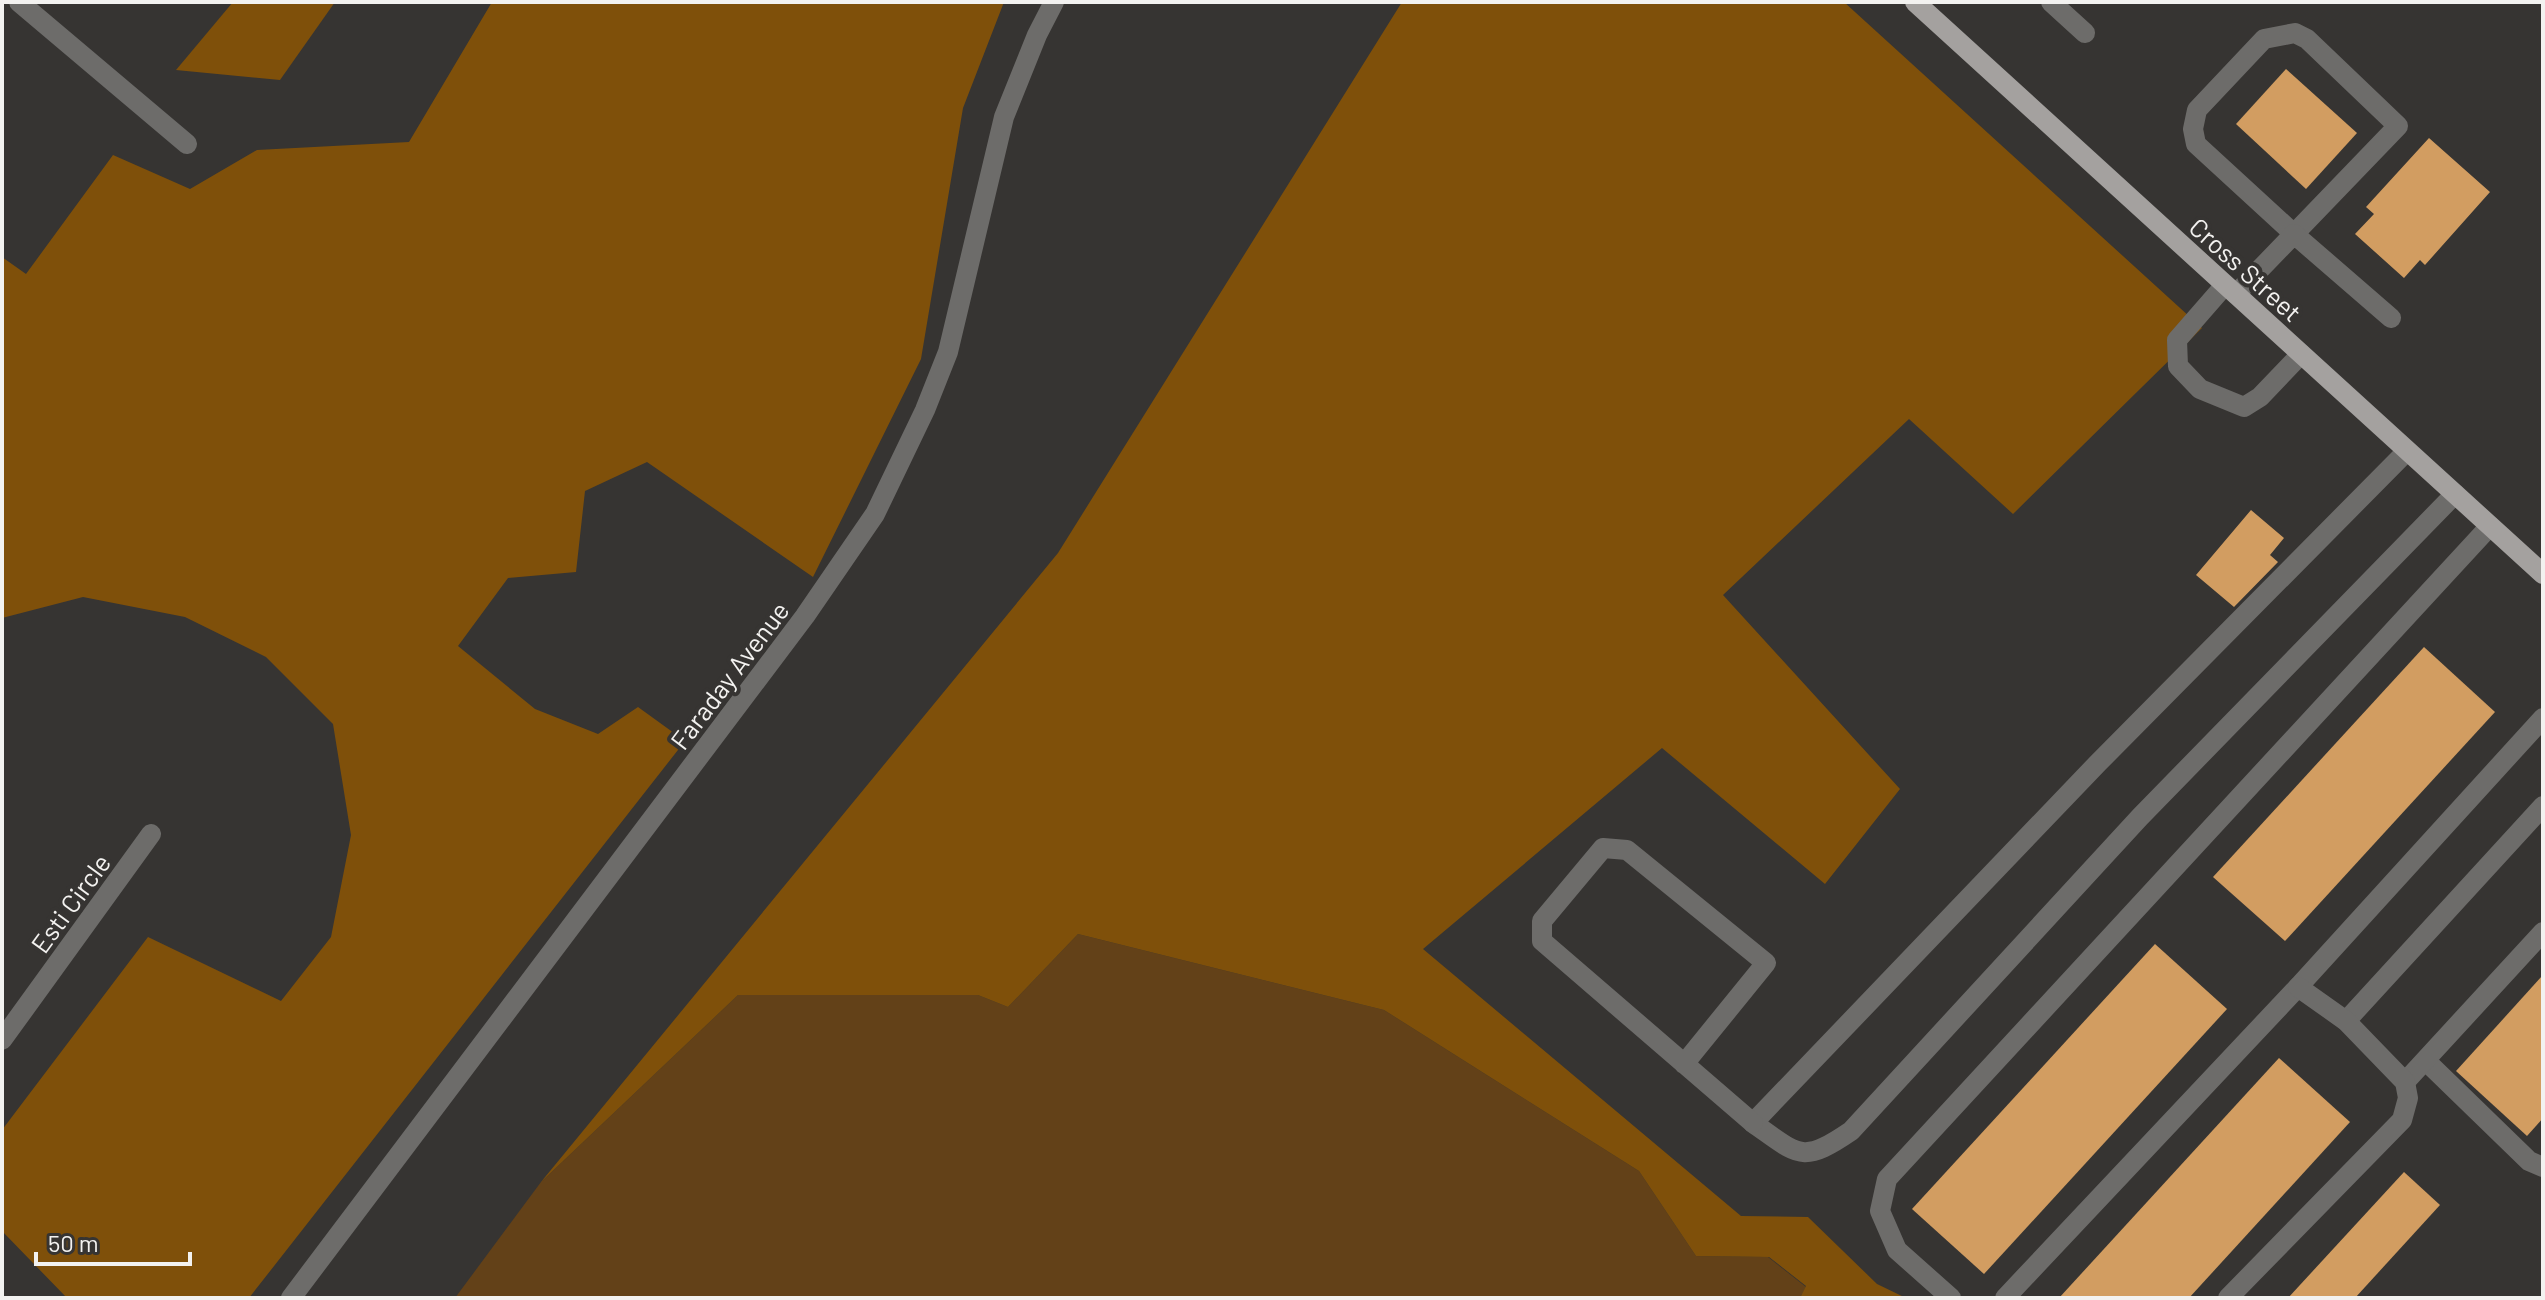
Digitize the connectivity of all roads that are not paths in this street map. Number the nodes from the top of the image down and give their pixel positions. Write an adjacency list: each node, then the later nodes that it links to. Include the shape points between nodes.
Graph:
1 (19, 2): 6 (street)
2 (1054, 2): 27 (street, Faraday Avenue, via 1004,117 948,352 875,514 788,640)
3 (1915, 2): 8 (main road, Cross Street)
4 (2051, 2): 5 (street)
5 (2085, 33)
6 (187, 144)
7 (2294, 234): 7 (street, via 2398,126 2295,33 2264,39 2197,110 2193,129 2196,144); 8 (street); 9 (street)
8 (2231, 290): 10 (main road, Cross Street); 10 (street, via 2177,340 2178,366 2200,389 2244,407)
9 (2391, 318)
10 (2301, 354): 11 (main road, Cross Street)
11 (2407, 451): 12 (main road, Cross Street); 25 (street)
12 (2455, 494): 13 (main road, Cross Street); 25 (street, via 2140,817 1851,1131 1820,1152 1796,1153)
13 (2490, 526): 14 (main road, Cross Street); 28 (street, via 1887,1179 1880,1211 1897,1250)
14 (2543, 574)
15 (2543, 718): 19 (street)
16 (2543, 806): 20 (street)
17 (151, 834): 21 (street, Esti Circle)
18 (2543, 932): 22 (street)
19 (2298, 987): 20 (street); 29 (street)
20 (2346, 1021): 24 (street)
21 (2, 1040)
22 (2426, 1061): 24 (street); 26 (street, via 2529,1161)
23 (1684, 1064): 23 (street, via 1542,941 1542,921 1603,848 1627,850 1766,963); 25 (street)
24 (2405, 1082): 30 (street, via 2408,1098 2402,1120)
25 (1753, 1123)
26 (2543, 1167)
27 (291, 1298)
28 (1951, 1298)
29 (2005, 1298)
30 (2228, 1298)

